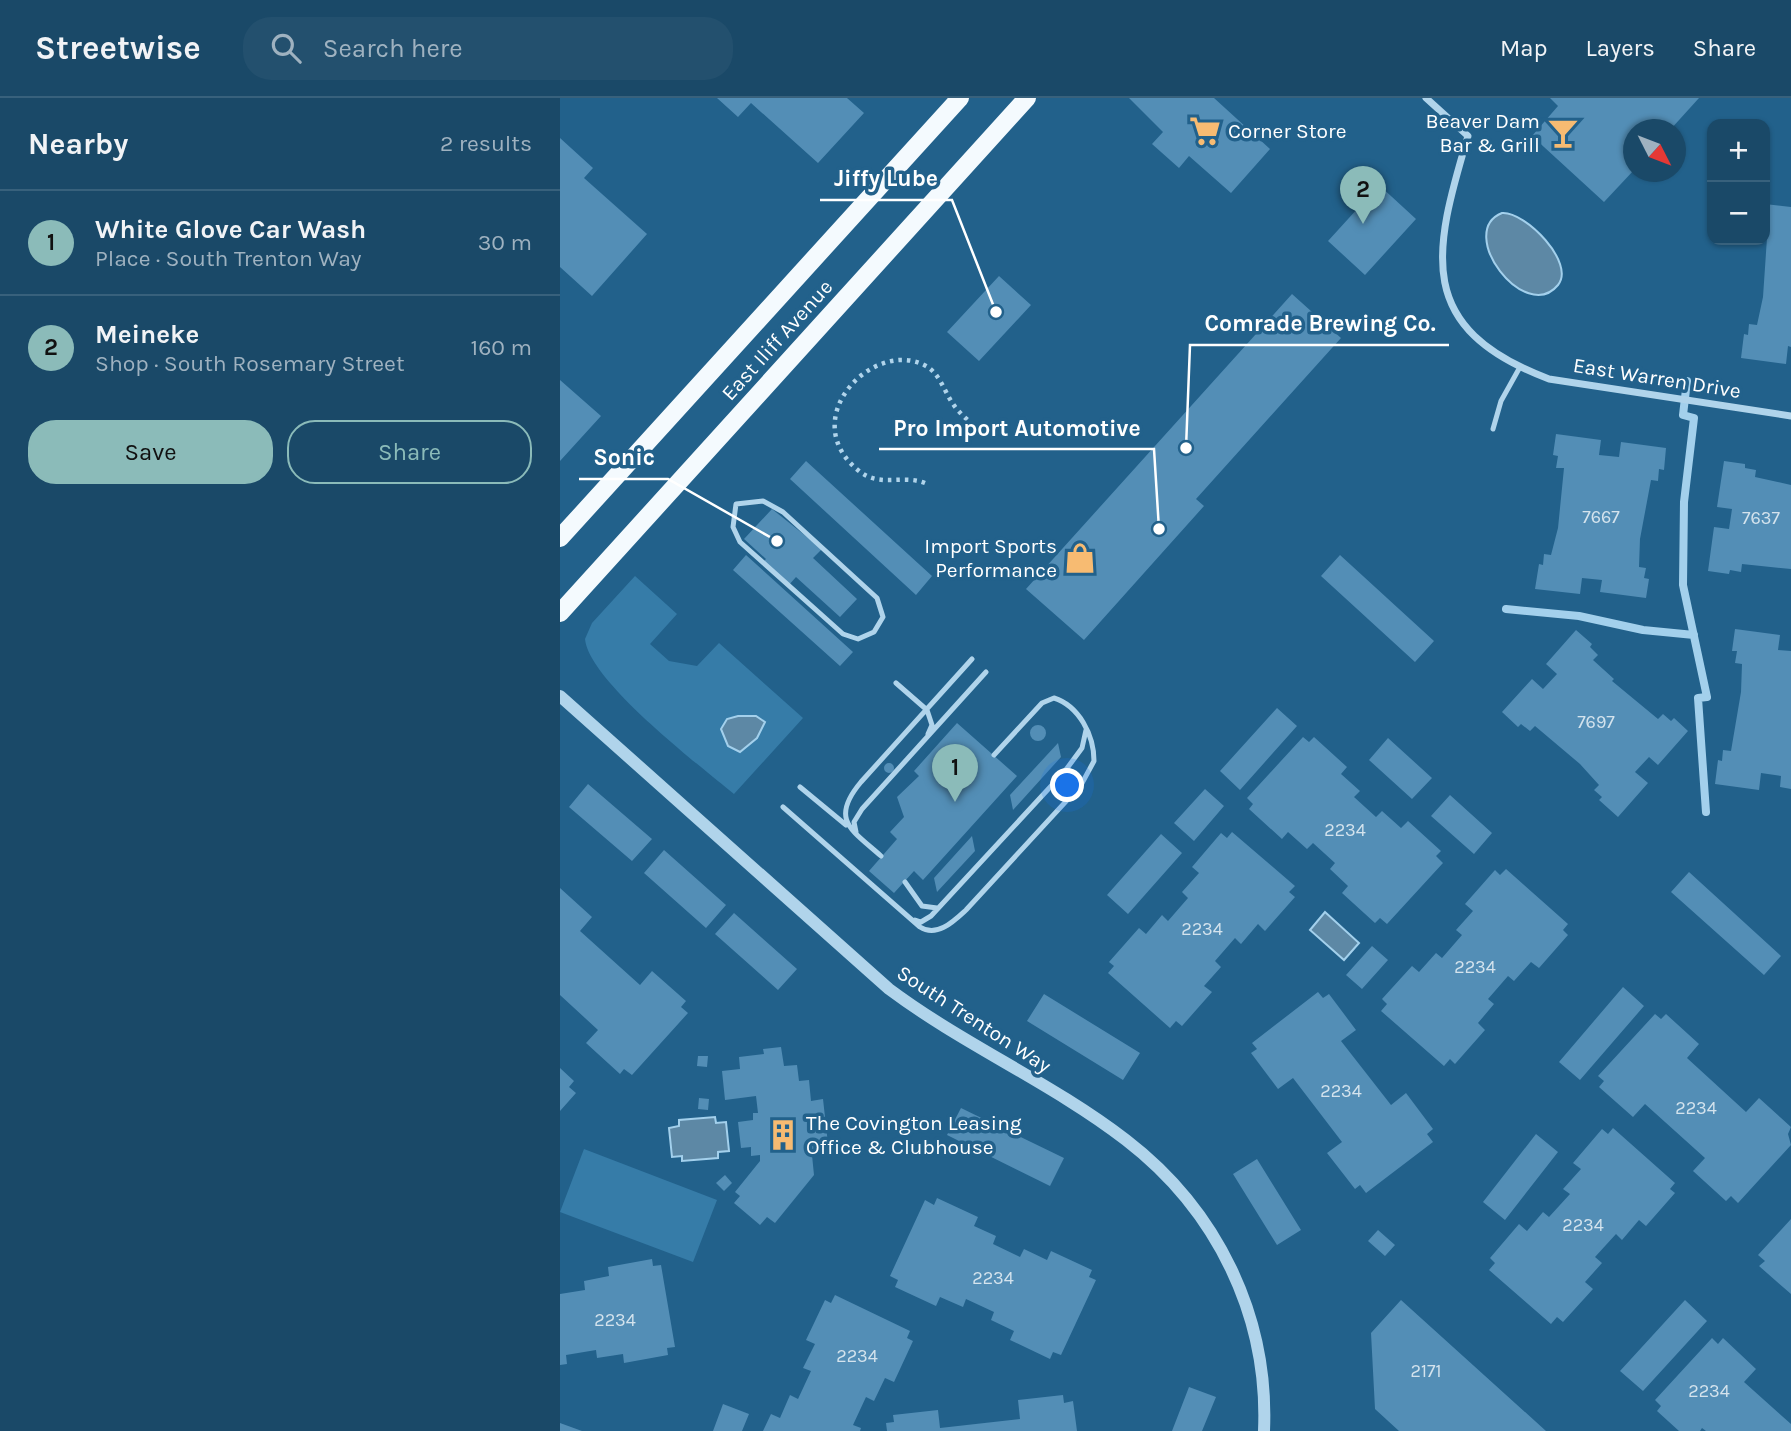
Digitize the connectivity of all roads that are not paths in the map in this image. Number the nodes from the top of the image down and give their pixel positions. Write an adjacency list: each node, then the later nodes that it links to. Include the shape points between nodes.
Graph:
1 (960, 98): 7 (main road, East Iliff Avenue)
2 (1027, 98): 9 (main road, East Iliff Avenue)
3 (1426, 98): 4 (street, East Warren Drive, via 1468,136 1443,236 1442,274 1448,301 1470,333)
4 (1520, 367): 5 (street, East Warren Drive, via 1572,384); 6 (lane)
5 (1791, 416)
6 (1493, 429)
7 (560, 538)
8 (870, 590): 8 (lane, via 776,507 762,501 736,504 733,527 740,542 850,638 867,636 879,626 883,609)
9 (560, 613)
10 (972, 659): 14 (lane)
11 (986, 672): 16 (lane)
12 (896, 682): 14 (lane)
13 (560, 696): 26 (street, South Trenton Way, via 889,989 943,1027 1098,1120 1164,1173 1207,1224 1242,1292 1259,1362)
14 (927, 710): 16 (lane, via 932,725); 20 (lane, via 851,795 844,813)
15 (1085, 724): 17 (lane, via 1065,704 1048,699); 24 (lane, via 1082,748 1065,771); 25 (lane, via 1093,766 1055,814 951,923 930,931)
16 (925, 740): 21 (lane, via 856,817 854,826)
17 (994, 755)
18 (800, 787): 20 (lane)
19 (783, 807): 25 (lane)
20 (848, 827): 21 (lane)
21 (860, 837): 22 (lane)
22 (881, 856)
23 (905, 881): 24 (lane, via 922,906 929,910)
24 (940, 907): 25 (lane, via 926,920)
25 (908, 918)
26 (1264, 1431)

